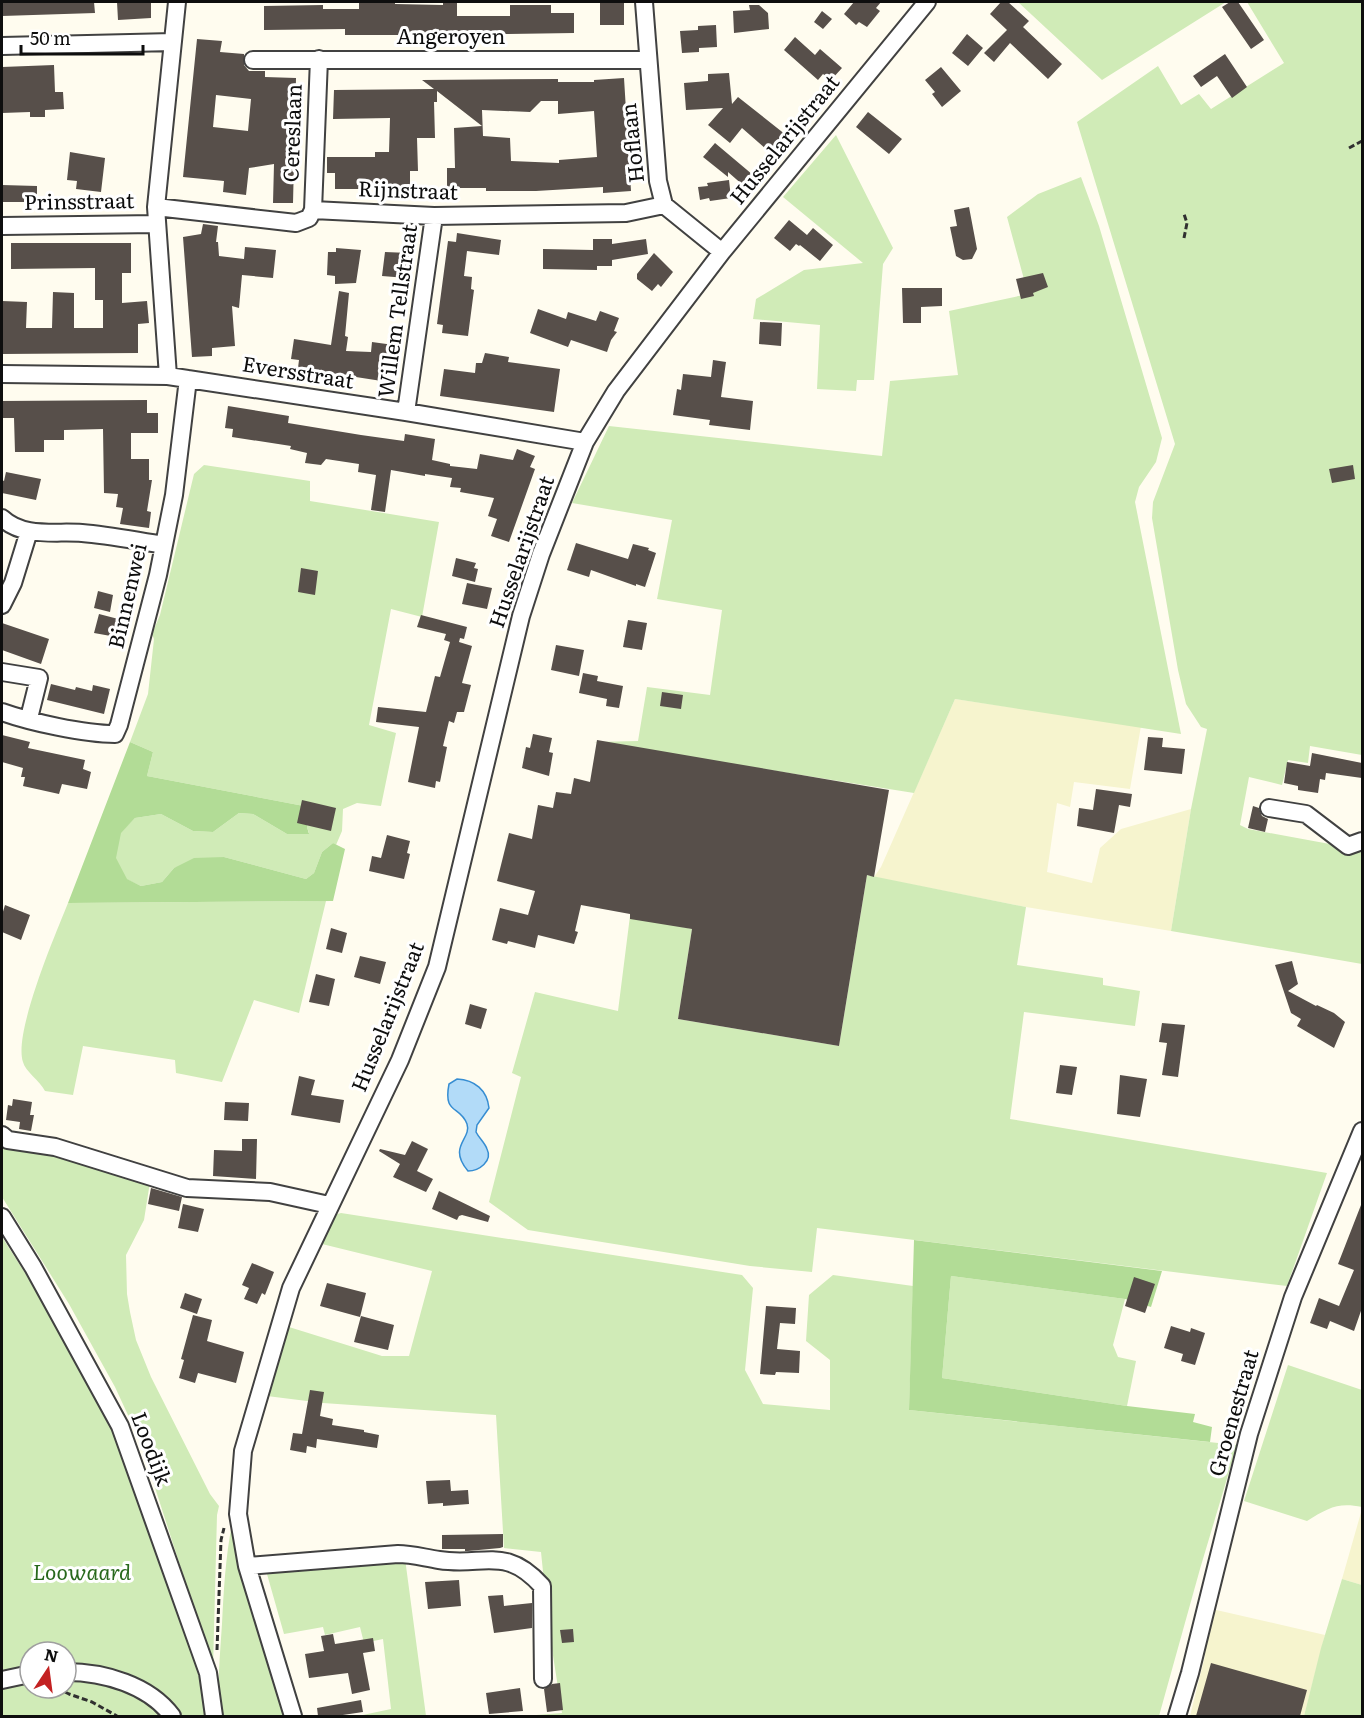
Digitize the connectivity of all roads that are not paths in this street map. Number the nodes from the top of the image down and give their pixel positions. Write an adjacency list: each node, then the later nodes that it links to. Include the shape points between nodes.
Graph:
1 (177, 2): 4 (street)
2 (644, 2): 8 (street, Hoflaan)
3 (927, 2): 14 (street, Husselarijstraat)
4 (173, 42): 5 (street); 11 (street)
5 (2, 46)
6 (319, 59): 7 (street, Angeroyen); 8 (street, Angeroyen); 10 (street, Cereslaan)
7 (253, 60)
8 (648, 60): 9 (street, Hoflaan, via 658,181)
9 (664, 205): 12 (street, Rijnstraat, via 626,213); 14 (street, Hoflaan)
10 (313, 210): 11 (street, Rijnstraat, via 309,218 296,223); 12 (street, Rijnstraat)
11 (156, 215): 13 (street, Prinsstraat); 16 (street)
12 (434, 216): 18 (street, Willem Tellstraat)
13 (2, 226)
14 (722, 252): 19 (street, Husselarijstraat, via 616,391)
15 (2, 374): 16 (street, Eversstraat)
16 (168, 376): 17 (street, Eversstraat)
17 (188, 379): 18 (street, Eversstraat); 22 (street, Binnenwei)
18 (406, 412): 19 (street, Eversstraat)
19 (585, 442): 31 (street, Husselarijstraat, via 521,616 436,967 400,1060)
20 (2, 518): 21 (street)
21 (28, 534): 22 (street, via 81,533); 23 (street)
22 (164, 545): 26 (street, Binnenwei, via 115,734)
23 (2, 605)
24 (2, 672): 26 (street, via 39,678)
25 (2, 712): 26 (street, Binnenwei)
26 (29, 718)
27 (1269, 808): 28 (street, via 1306,814 1348,846)
28 (1362, 841)
29 (1362, 1131): 41 (street, Groenestraat, via 1293,1297 1256,1411)
30 (2, 1135): 31 (street, via 8,1140 55,1147 187,1188 270,1192)
31 (329, 1205): 33 (street, Husselarijstraat, via 291,1288 243,1451 238,1514)
32 (2, 1217): 39 (street, Loodijk, via 120,1426 208,1673)
33 (247, 1566): 36 (street, via 398,1554 517,1564 542,1586); 40 (street, Husselarijstraat)
34 (78, 1672): 38 (street, via 141,1689 164,1705)
35 (18, 1677): 37 (street)
36 (543, 1679)
37 (2, 1680)
38 (172, 1716)
39 (214, 1716)
40 (293, 1716)
41 (1177, 1716)

